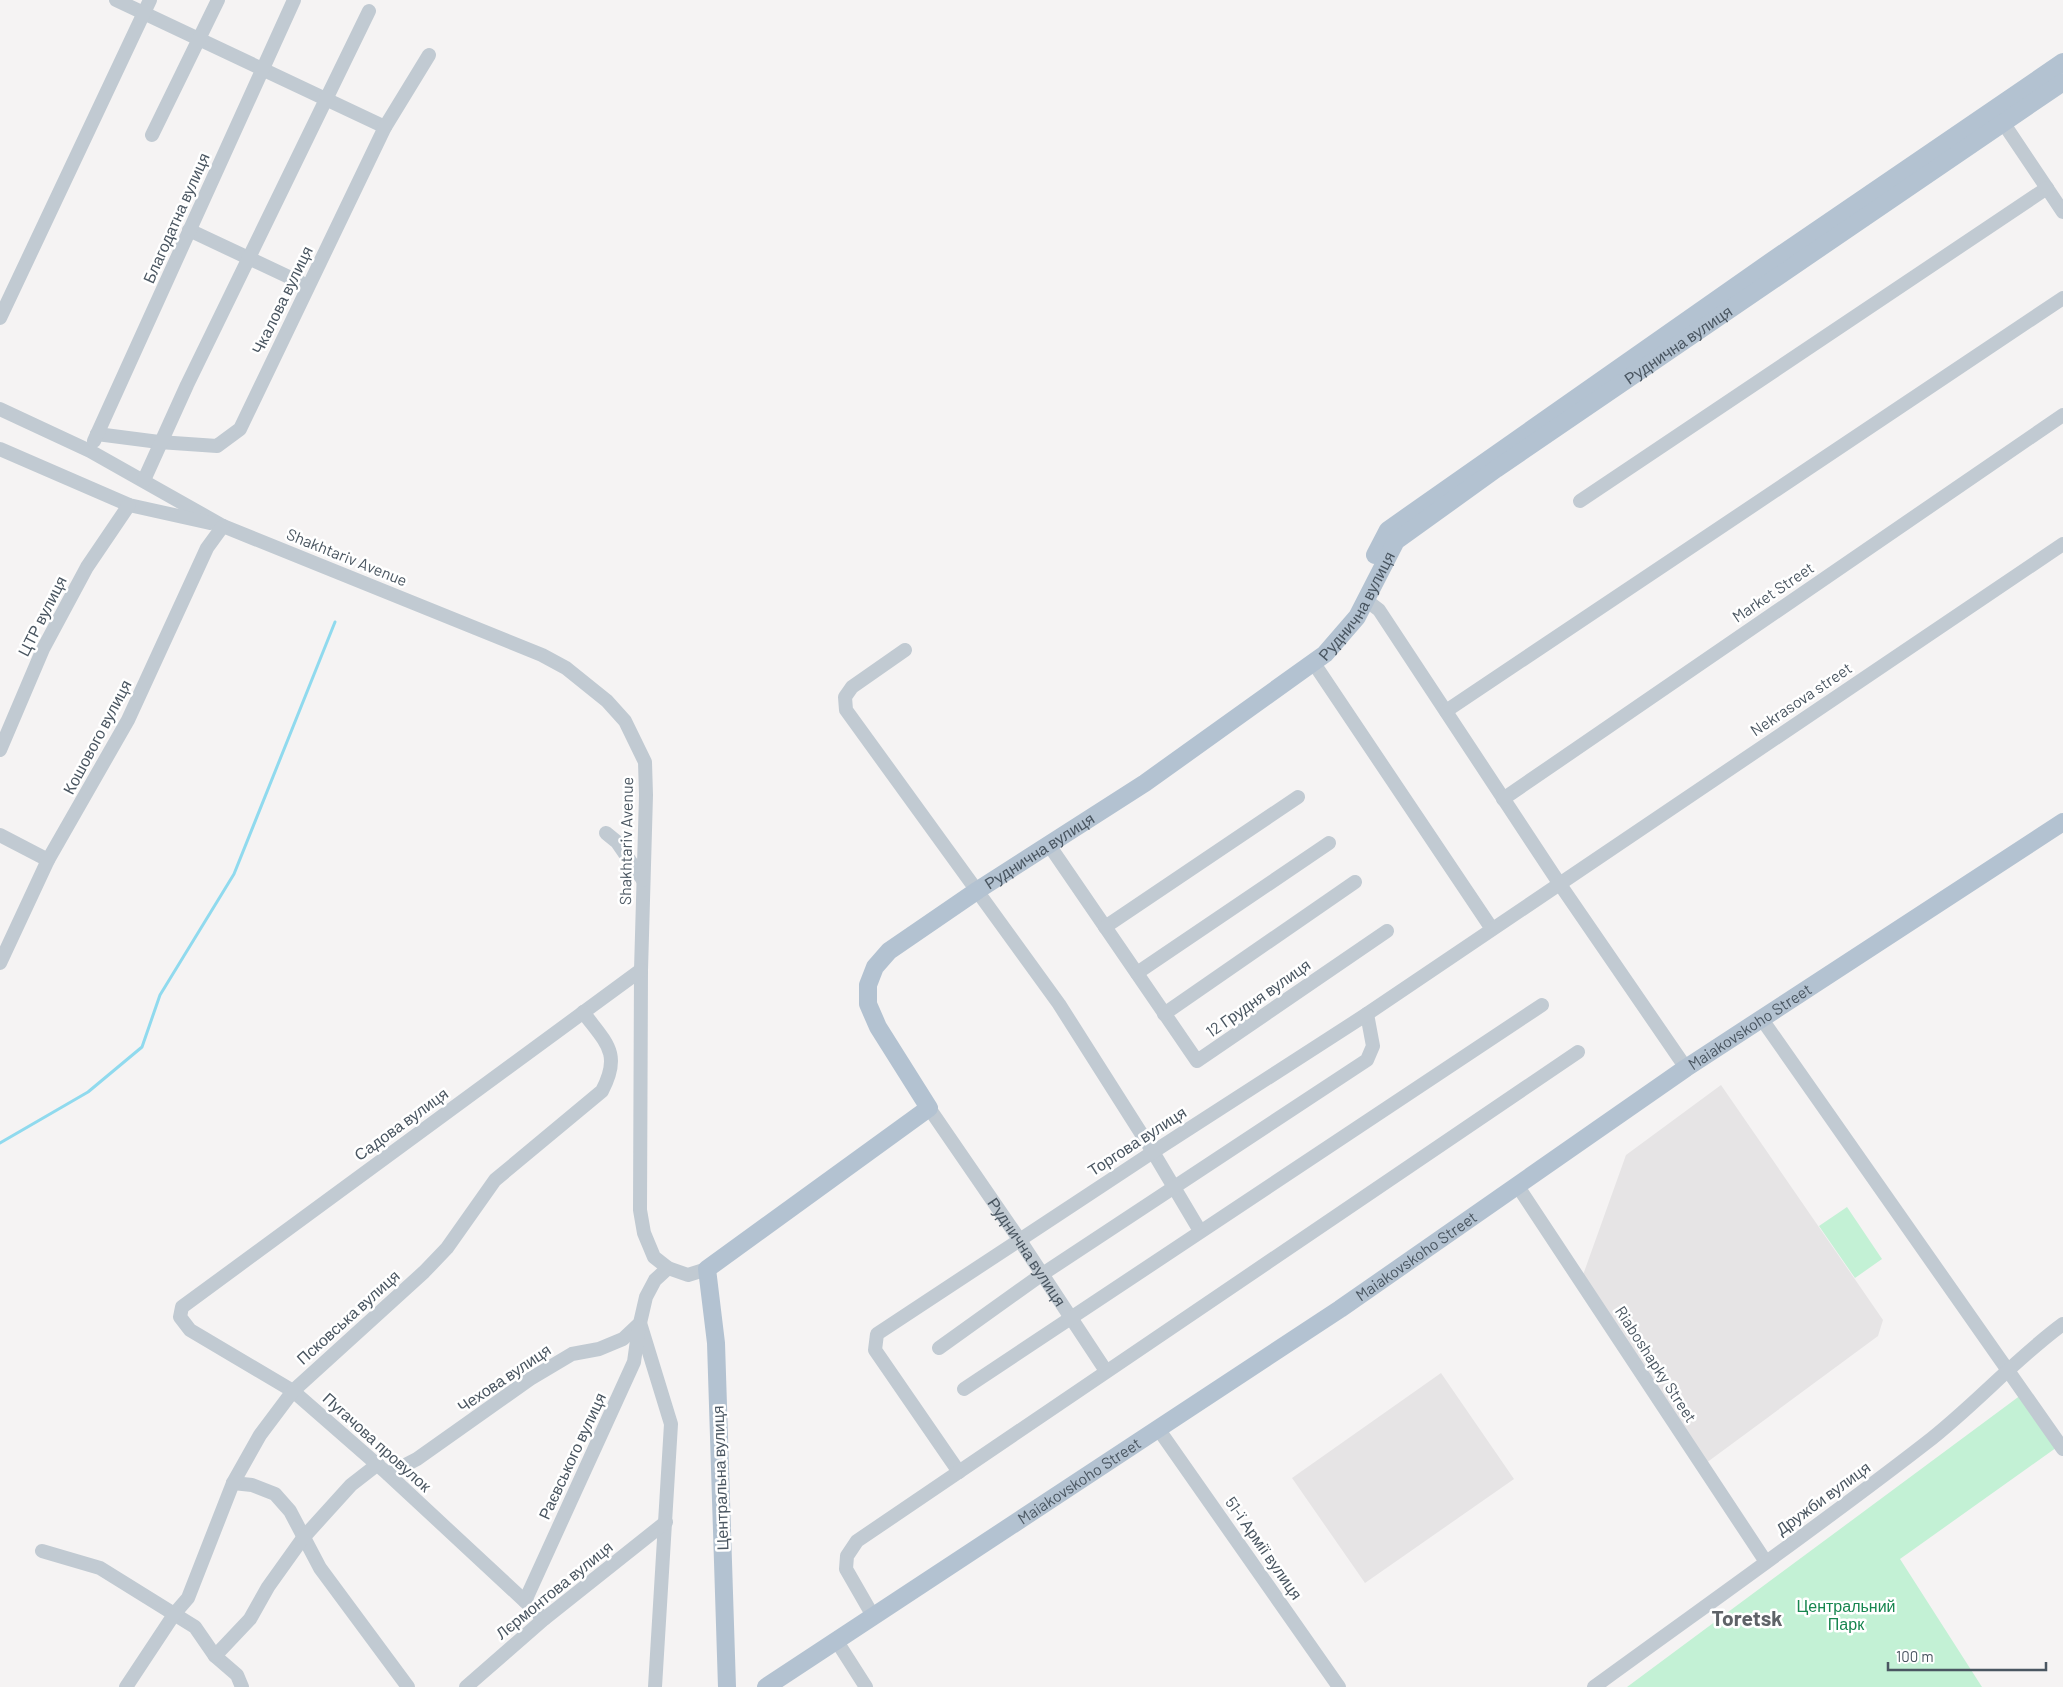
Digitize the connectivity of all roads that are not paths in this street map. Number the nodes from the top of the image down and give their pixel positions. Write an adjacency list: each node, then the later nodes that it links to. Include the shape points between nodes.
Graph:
1 (116, 0): 6 (street)
2 (150, 0): 6 (street)
3 (218, 0): 7 (street)
4 (294, 0): 10 (street, Благодатна вулиця)
5 (368, 11): 12 (street)
6 (144, 13): 7 (street); 22 (street)
7 (198, 39): 10 (street); 15 (street)
8 (429, 55): 14 (street, Чкалова вулиця)
9 (2063, 62): 36 (main road, via 1388,530)
10 (262, 70): 12 (street); 18 (street, Благодатна вулиця)
11 (2063, 82): 13 (main road, Руднична вулиця)
12 (327, 99): 14 (street); 19 (street)
13 (2004, 124): 16 (street); 34 (main road, Руднична вулиця, via 1496,469 1396,541)
14 (385, 127): 20 (street, Чкалова вулиця)
15 (152, 135)
16 (2048, 188): 17 (street); 30 (street)
17 (2063, 212)
18 (189, 230): 19 (street); 25 (street, Благодатна вулиця)
19 (248, 256): 20 (street); 26 (street)
20 (308, 286): 26 (street, Чкалова вулиця, via 240,429 217,446)
21 (2063, 298): 37 (street)
22 (0, 318)
23 (0, 409): 28 (street, Shakhtariv Avenue)
24 (2063, 415): 40 (street, Market Street)
25 (97, 434): 26 (street, Чкалова вулиця); 28 (street, Благодатна вулиця)
26 (160, 442): 29 (street)
27 (0, 449): 31 (street, Shakhtariv Avenue)
28 (90, 451): 29 (street, Shakhtariv Avenue)
29 (144, 480): 32 (street, Shakhtariv Avenue)
30 (1580, 501)
31 (129, 505): 32 (street, Shakhtariv Avenue); 38 (street, ЦТР вулиця, via 87,568 43,649)
32 (223, 526): 46 (street, Кошового вулиця, via 207,548 128,720); 47 (street, Shakhtariv Avenue, via 542,655 586,682 625,721 644,762)
33 (2063, 544): 49 (street, Nekrasova street)
34 (1366, 600): 36 (main road, Руднична вулиця, via 1357,617); 37 (street, via 1379,610)
35 (905, 650): 50 (street, via 852,688 845,697 846,710)
36 (1319, 658): 45 (main road, Руднична вулиця, via 1146,783); 52 (street)
37 (1446, 711): 40 (street)
38 (0, 750)
39 (1298, 797): 51 (street)
40 (1503, 799): 49 (street)
41 (2063, 822): 61 (main road, Maiakovskoho Street)
42 (606, 833): 47 (street, via 617,842)
43 (0, 835): 46 (street)
44 (1329, 844): 56 (street)
45 (1049, 845): 50 (main road, Руднична вулиця); 51 (street, 12 Грудня вулиця)
46 (48, 860): 54 (street, Кошового вулиця)
47 (643, 880): 55 (street, Shakhtariv Avenue)
48 (1355, 882): 59 (street)
49 (1558, 883): 52 (street, Nekrasova street); 63 (street)
50 (978, 890): 64 (main road, Руднична вулиця, via 889,951 875,967 868,985 868,1004 878,1027); 65 (street, via 1058,1004)
51 (1105, 927): 56 (street, 12 Грудня вулиця)
52 (1492, 929): 60 (street, Торгова вулиця)
53 (1387, 930): 59 (street, 12 Грудня вулиця, via 1197,1061)
54 (0, 963)
55 (641, 970): 58 (street, Садова вулиця); 70 (street, Shakhtariv Avenue, via 640,1210 644,1233 654,1257)
56 (1136, 973): 59 (street, 12 Грудня вулиця)
57 (1542, 1005): 68 (street)
58 (583, 1012): 73 (street, Садова вулиця); 81 (street, Псковська вулиця, via 611,1050 611,1074 602,1091 495,1180 447,1248)
59 (1164, 1014)
60 (1367, 1014): 65 (street, Торгова вулиця); 67 (street, via 1373,1046 1367,1060)
61 (1761, 1018): 63 (main road, Maiakovskoho Street); 78 (street)
62 (1578, 1052): 79 (street)
63 (1686, 1068): 66 (main road, Maiakovskoho Street)
64 (929, 1108): 69 (street, Руднична вулиця); 71 (main road)
65 (1153, 1152): 67 (street); 69 (street, Торгова вулиця)
66 (1516, 1185): 82 (main road, Maiakovskoho Street, via 1340,1309); 90 (street, Riaboshapky Street)
67 (1174, 1189): 68 (street); 72 (street)
68 (1200, 1231): 74 (street)
69 (1019, 1239): 72 (street, Руднична вулиця); 85 (street, Торгова вулиця, via 877,1334 875,1350)
70 (668, 1268): 71 (street, Shakhtariv Avenue, via 688,1275); 75 (street, via 655,1280 646,1297)
71 (707, 1269): 97 (main road, Центральна вулиця, via 716,1343)
72 (1041, 1275): 74 (street, Руднична вулиця); 77 (street)
73 (182, 1307): 81 (street, Пугачова провулок, via 180,1317 190,1330)
74 (1069, 1317): 79 (street, Руднична вулиця); 80 (street)
75 (640, 1323): 84 (street, Чехова вулиця, via 623,1338 599,1349 572,1354 530,1379 417,1459); 87 (street, via 672,1424); 91 (street, Раєвського вулиця, via 634,1362)
76 (2063, 1324): 78 (street, Дружби вулиця, via 2032,1347)
77 (939, 1348)
78 (2010, 1370): 83 (street); 90 (street, Дружби вулиця, via 1928,1442)
79 (1106, 1371): 85 (street)
80 (964, 1389)
81 (293, 1391): 84 (street, Пугачова провулок); 86 (street, Псковська вулиця, via 260,1435)
82 (1159, 1430): 93 (main road, Maiakovskoho Street); 105 (street, 51-ї Армії вулиця)
83 (2063, 1449)
84 (383, 1469): 88 (street, Чехова вулиця, via 351,1485); 91 (street, Пугачова провулок)
85 (959, 1472): 93 (street, via 857,1542 847,1556 846,1569)
86 (233, 1482): 88 (street, via 275,1494 290,1511); 92 (street, Псковська вулиця, via 188,1598)
87 (666, 1522): 94 (street, Лєрмонтова вулиця); 102 (street)
88 (303, 1538): 96 (street, Чехова вулиця, via 250,1619); 100 (street, via 320,1568)
89 (42, 1551): 92 (street, via 100,1568)
90 (1766, 1562): 106 (street, Дружби вулиця)
91 (525, 1601): 94 (street, Пугачова провулок)
92 (175, 1613): 96 (street, via 195,1627); 98 (street, Псковська вулиця)
93 (873, 1616): 95 (main road, Maiakovskoho Street)
94 (544, 1619): 101 (street, Лєрмонтова вулиця)
95 (836, 1640): 103 (main road, Maiakovskoho Street); 104 (street)
96 (215, 1656): 99 (street, via 237,1675)
97 (728, 1685)
98 (126, 1687)
99 (242, 1687)
100 (408, 1687)
101 (466, 1687)
102 (656, 1687)
103 (766, 1687)
104 (866, 1687)
105 (1339, 1687)
106 (1594, 1687)

